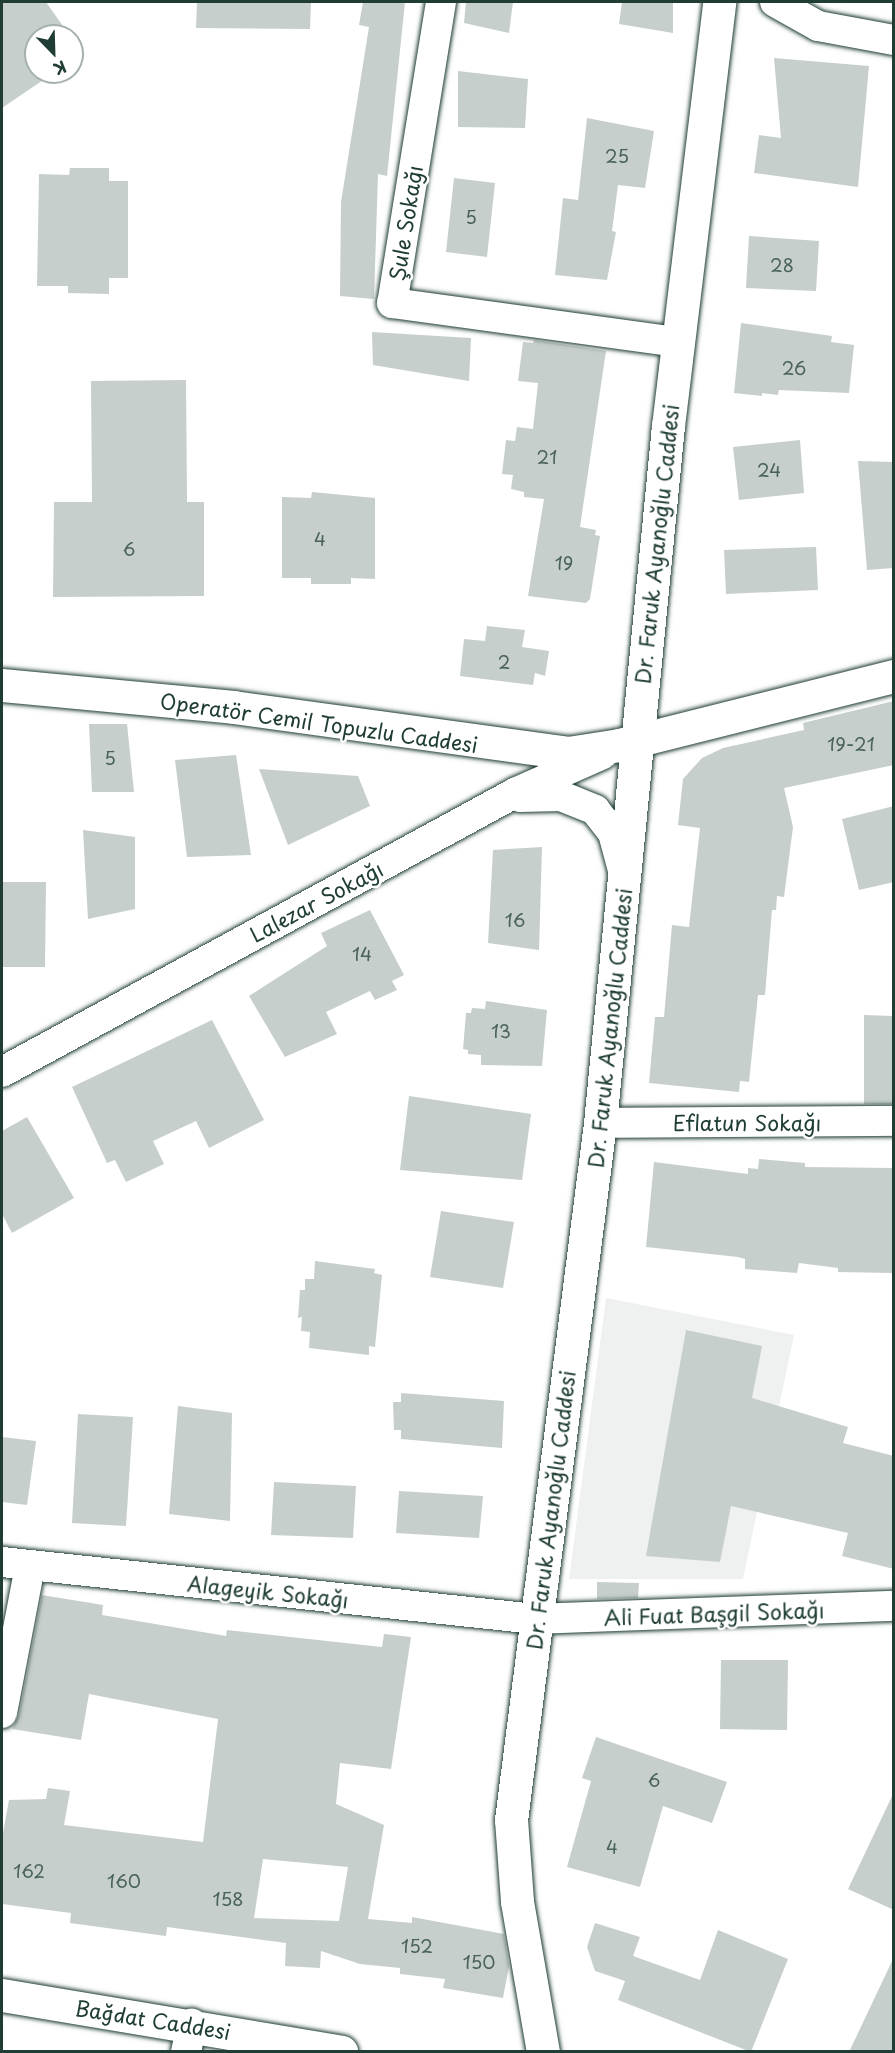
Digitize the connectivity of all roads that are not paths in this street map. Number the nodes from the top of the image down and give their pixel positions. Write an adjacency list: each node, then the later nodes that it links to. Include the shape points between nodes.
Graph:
1 (441, 2): 5 (street, Şule Sokağı, via 393,303)
2 (719, 2): 5 (street, Dr. Faruk Ayanoğlu Caddesi)
3 (775, 2): 4 (street, via 818,26)
4 (894, 40)
5 (678, 342): 8 (street, Dr. Faruk Ayanoğlu Caddesi)
6 (894, 676): 8 (street, Operatör Cemil Topuzlu Caddesi)
7 (2, 685): 8 (street, Operatör Cemil Topuzlu Caddesi, via 244,708 546,752 579,753)
8 (635, 740): 9 (street, Lalezar Sokağı); 10 (street, Dr. Faruk Ayanoğlu Caddesi)
9 (502, 800): 10 (street, via 561,796 595,810 613,833); 11 (street, Lalezar Sokağı)
10 (625, 887): 13 (street, Dr. Faruk Ayanoğlu Caddesi)
11 (2, 1072)
12 (894, 1121): 13 (street, Eflatun Sokağı)
13 (600, 1123): 16 (street, Dr. Faruk Ayanoğlu Caddesi)
14 (16, 1564): 16 (street, Alageyik Sokağı); 17 (street)
15 (894, 1606): 16 (street, Ali Fuat Başgil Sokağı)
16 (535, 1619): 22 (street, Dr. Faruk Ayanoğlu Caddesi, via 511,1820 517,1901)
17 (2, 1713)
18 (2, 1995): 19 (street, Bağdat Caddesi)
19 (189, 2038): 20 (street, Bağdat Caddesi)
20 (305, 2048): 21 (street, Bağdat Caddesi)
21 (340, 2052)
22 (543, 2052)

